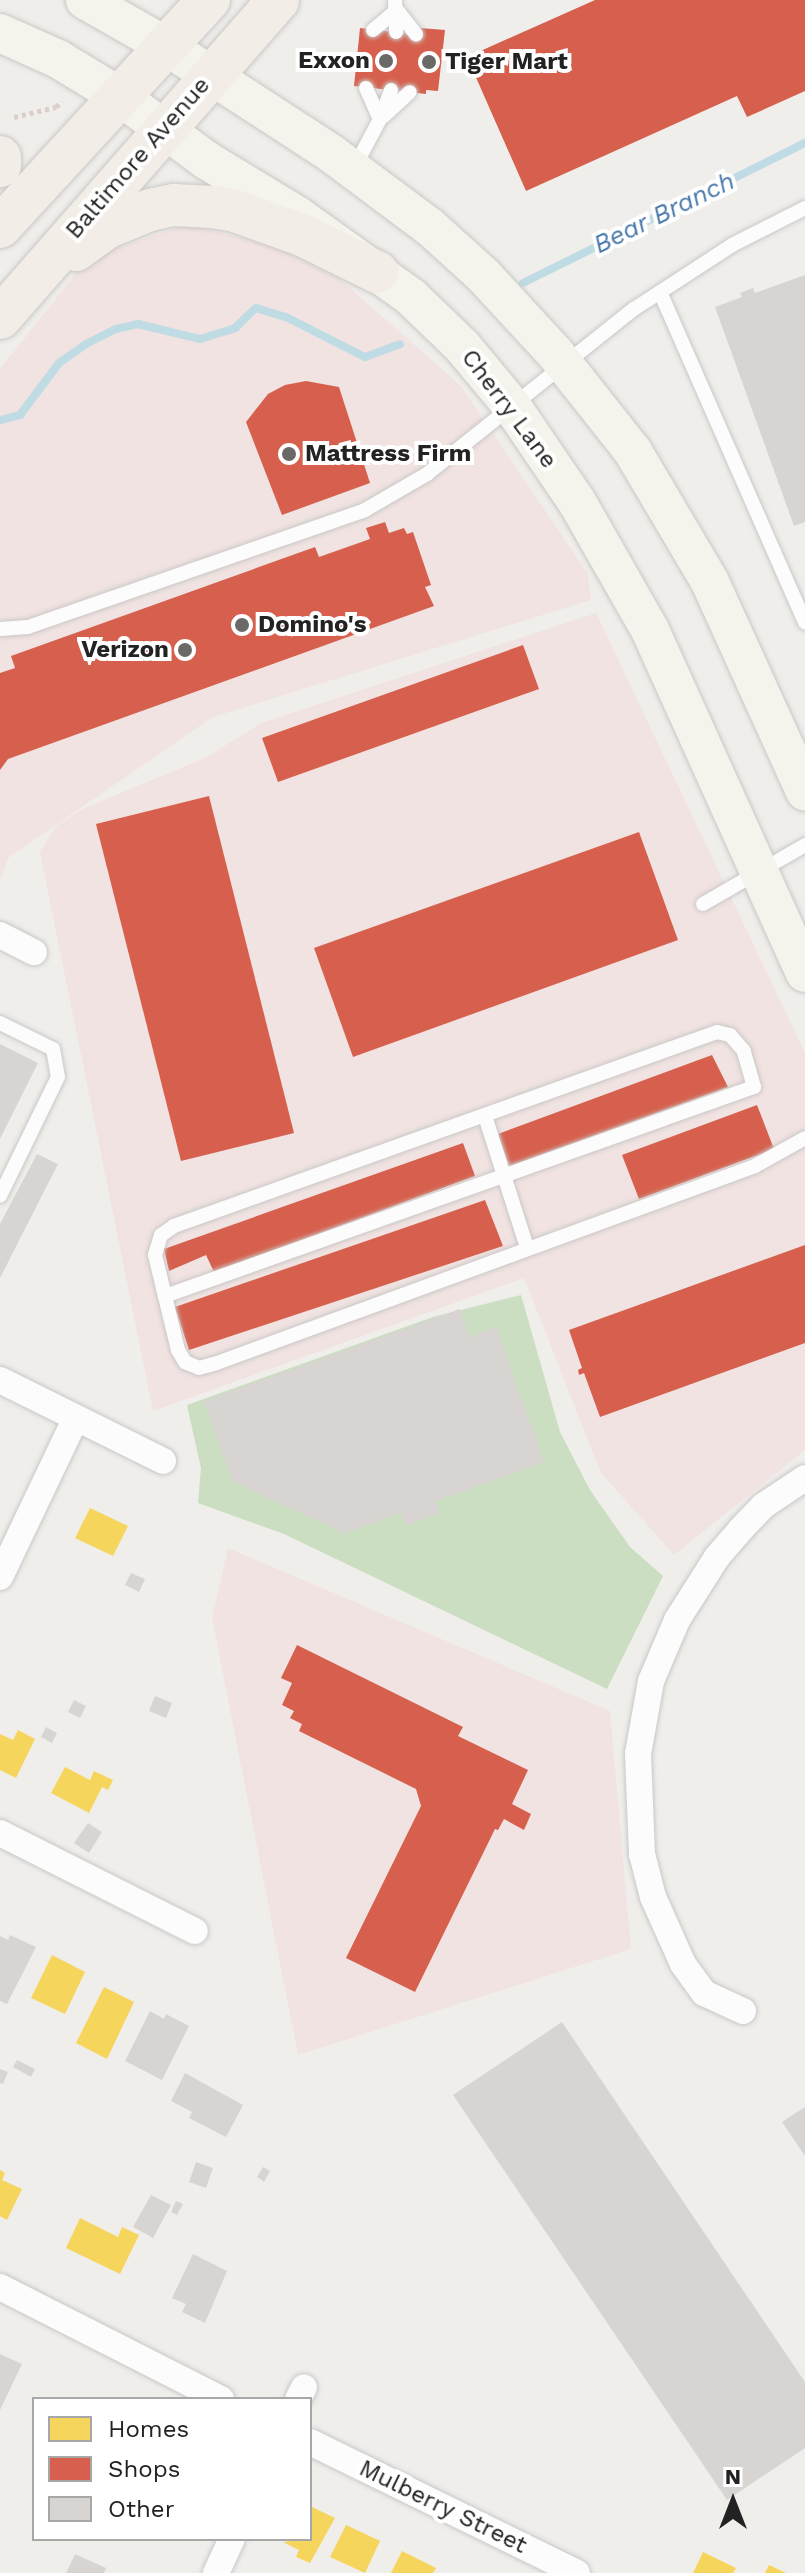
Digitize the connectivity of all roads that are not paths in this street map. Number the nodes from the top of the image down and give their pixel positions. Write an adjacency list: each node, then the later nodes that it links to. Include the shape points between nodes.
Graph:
1 (85, 0): 9 (main road)
2 (209, 0): 9 (main road)
3 (278, 0): 10 (main road, Baltimore Avenue)
4 (396, 5): 5 (lane); 6 (lane); 8 (lane)
5 (373, 30)
6 (396, 32)
7 (0, 33): 14 (main road, Cherry Lane, via 58,59)
8 (416, 34)
9 (166, 46): 10 (main road); 14 (main road)
10 (211, 75): 16 (main road, Baltimore Avenue); 19 (main road)
11 (366, 88): 15 (lane)
12 (391, 90): 15 (lane)
13 (410, 92): 15 (lane)
14 (119, 96): 16 (main road, Cherry Lane); 21 (main road)
15 (380, 119): 19 (lane)
16 (164, 129): 22 (main road, Cherry Lane); 24 (main road, Baltimore Avenue)
17 (0, 157): 18 (main road)
18 (0, 166)
19 (353, 170): 25 (main road, via 454,247)
20 (805, 208): 23 (lane, via 732,245)
21 (0, 227)
22 (377, 272): 24 (main road, via 269,222 224,209 174,205 108,227); 26 (main road, Cherry Lane, via 462,346)
23 (660, 292): 25 (lane); 27 (lane)
24 (4, 312)
25 (564, 364): 26 (lane); 29 (main road, via 632,450 710,582)
26 (511, 405): 28 (lane, via 427,474 365,510 28,627); 31 (main road, Cherry Lane, via 577,502 650,630)
27 (805, 623)
28 (0, 629)
29 (805, 791)
30 (805, 845): 31 (lane)
31 (760, 873): 32 (lane); 35 (main road, Cherry Lane)
32 (703, 904)
33 (0, 935): 34 (street)
34 (34, 952)
35 (805, 973)
36 (0, 1023): 40 (lane, via 53,1049 58,1077)
37 (485, 1116): 39 (lane); 39 (lane, via 717,1032 730,1035 744,1051 754,1087); 42 (lane, via 174,1226 161,1235 155,1255)
38 (805, 1138): 41 (lane, via 755,1166)
39 (504, 1176): 41 (lane); 42 (lane)
40 (0, 1196)
41 (527, 1248): 42 (lane, via 199,1368 185,1362 178,1350)
42 (165, 1296)
43 (0, 1380): 44 (street)
44 (76, 1418): 45 (street); 47 (street)
45 (163, 1461)
46 (805, 1478): 50 (street, via 763,1506 741,1529 677,1620 651,1681 638,1754 642,1854 653,1897 683,1964 704,1993)
47 (0, 1577)
48 (0, 1833): 49 (street)
49 (195, 1931)
50 (743, 2011)
51 (0, 2287): 52 (street)
52 (217, 2397)
53 (312, 2443): 56 (street, Mulberry Street)
54 (231, 2541): 55 (street)
55 (216, 2573)
56 (577, 2573)

